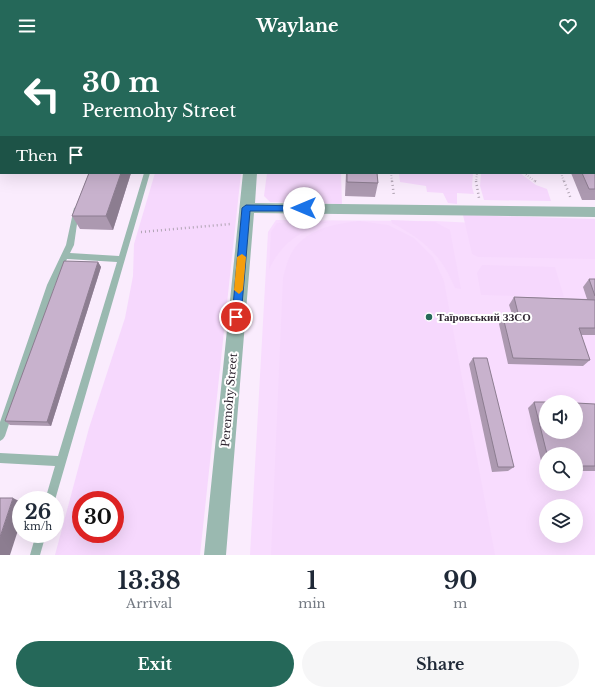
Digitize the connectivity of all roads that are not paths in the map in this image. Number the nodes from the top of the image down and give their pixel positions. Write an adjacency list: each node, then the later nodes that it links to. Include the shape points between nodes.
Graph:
1 (147, 174): 7 (lane)
2 (250, 174): 5 (street, Peremohy Street)
3 (80, 201): 6 (lane)
4 (595, 212): 5 (street, via 396,209)
5 (245, 215): 14 (street, Peremohy Street)
6 (65, 256): 7 (lane); 8 (lane, via 51,285)
7 (122, 259): 10 (lane)
8 (0, 436)
9 (0, 458): 10 (lane)
10 (61, 461): 11 (lane)
11 (53, 491)
12 (38, 543): 13 (lane)
13 (35, 555)
14 (215, 555)

